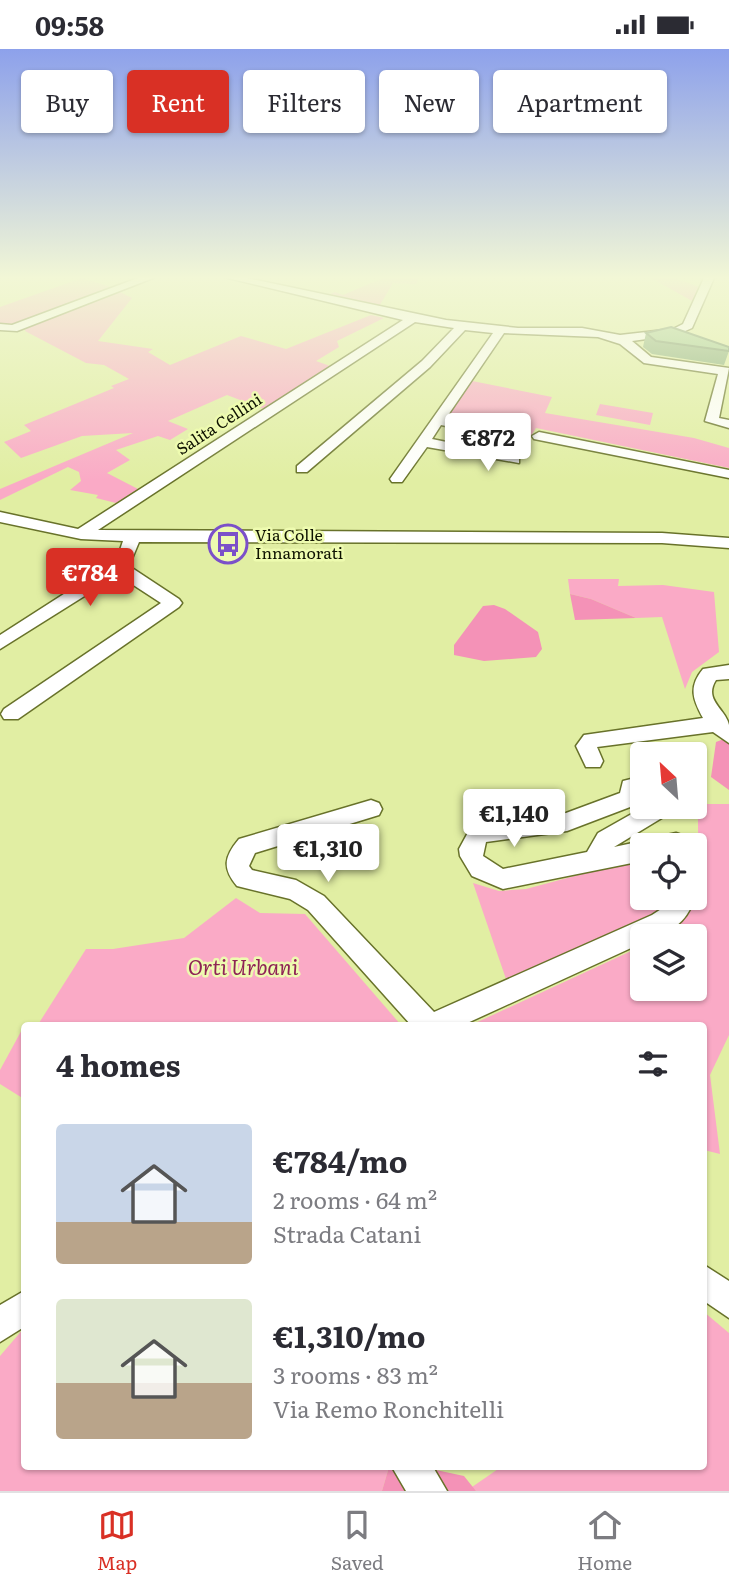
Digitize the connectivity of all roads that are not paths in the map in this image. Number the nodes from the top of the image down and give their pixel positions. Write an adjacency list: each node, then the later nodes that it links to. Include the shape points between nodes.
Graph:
1 (372, 345): 18 (street, Salita Cellini)
2 (443, 345): 14 (street)
3 (491, 345): 8 (street)
4 (627, 345): 6 (street)
5 (638, 345): 6 (street)
6 (636, 351): 7 (street, via 648,360)
7 (728, 373): 9 (street, via 712,421)
8 (439, 421): 10 (street); 12 (street)
9 (729, 423)
10 (485, 430)
11 (539, 436): 15 (street)
12 (424, 442): 13 (street); 16 (street)
13 (514, 460)
14 (302, 469)
15 (729, 474)
16 (397, 479)
17 (0, 517): 18 (street)
18 (81, 534): 19 (street)
19 (132, 537): 20 (street, via 650,538); 21 (street, via 125,561)
20 (729, 544)
21 (118, 567): 22 (street); 24 (street, via 173,603)
22 (0, 643)
23 (729, 672): 25 (street, via 710,674 701,685 705,702)
24 (11, 714)
25 (723, 729): 26 (street, via 592,740 586,746)
26 (593, 761)
27 (630, 798): 31 (street, via 567,822 480,834 470,849 478,869 498,878)
28 (371, 809): 33 (street, via 247,846 238,857 237,869 245,879 296,890 316,903)
29 (642, 819): 31 (street, via 606,841)
30 (630, 854): 31 (street)
31 (594, 862)
32 (678, 910): 34 (street, via 661,923)
33 (425, 1022)
34 (442, 1022)
35 (707, 1284): 36 (street)
36 (729, 1302)
37 (21, 1309): 38 (street)
38 (0, 1326)
39 (412, 1470): 40 (street)
40 (429, 1491)

